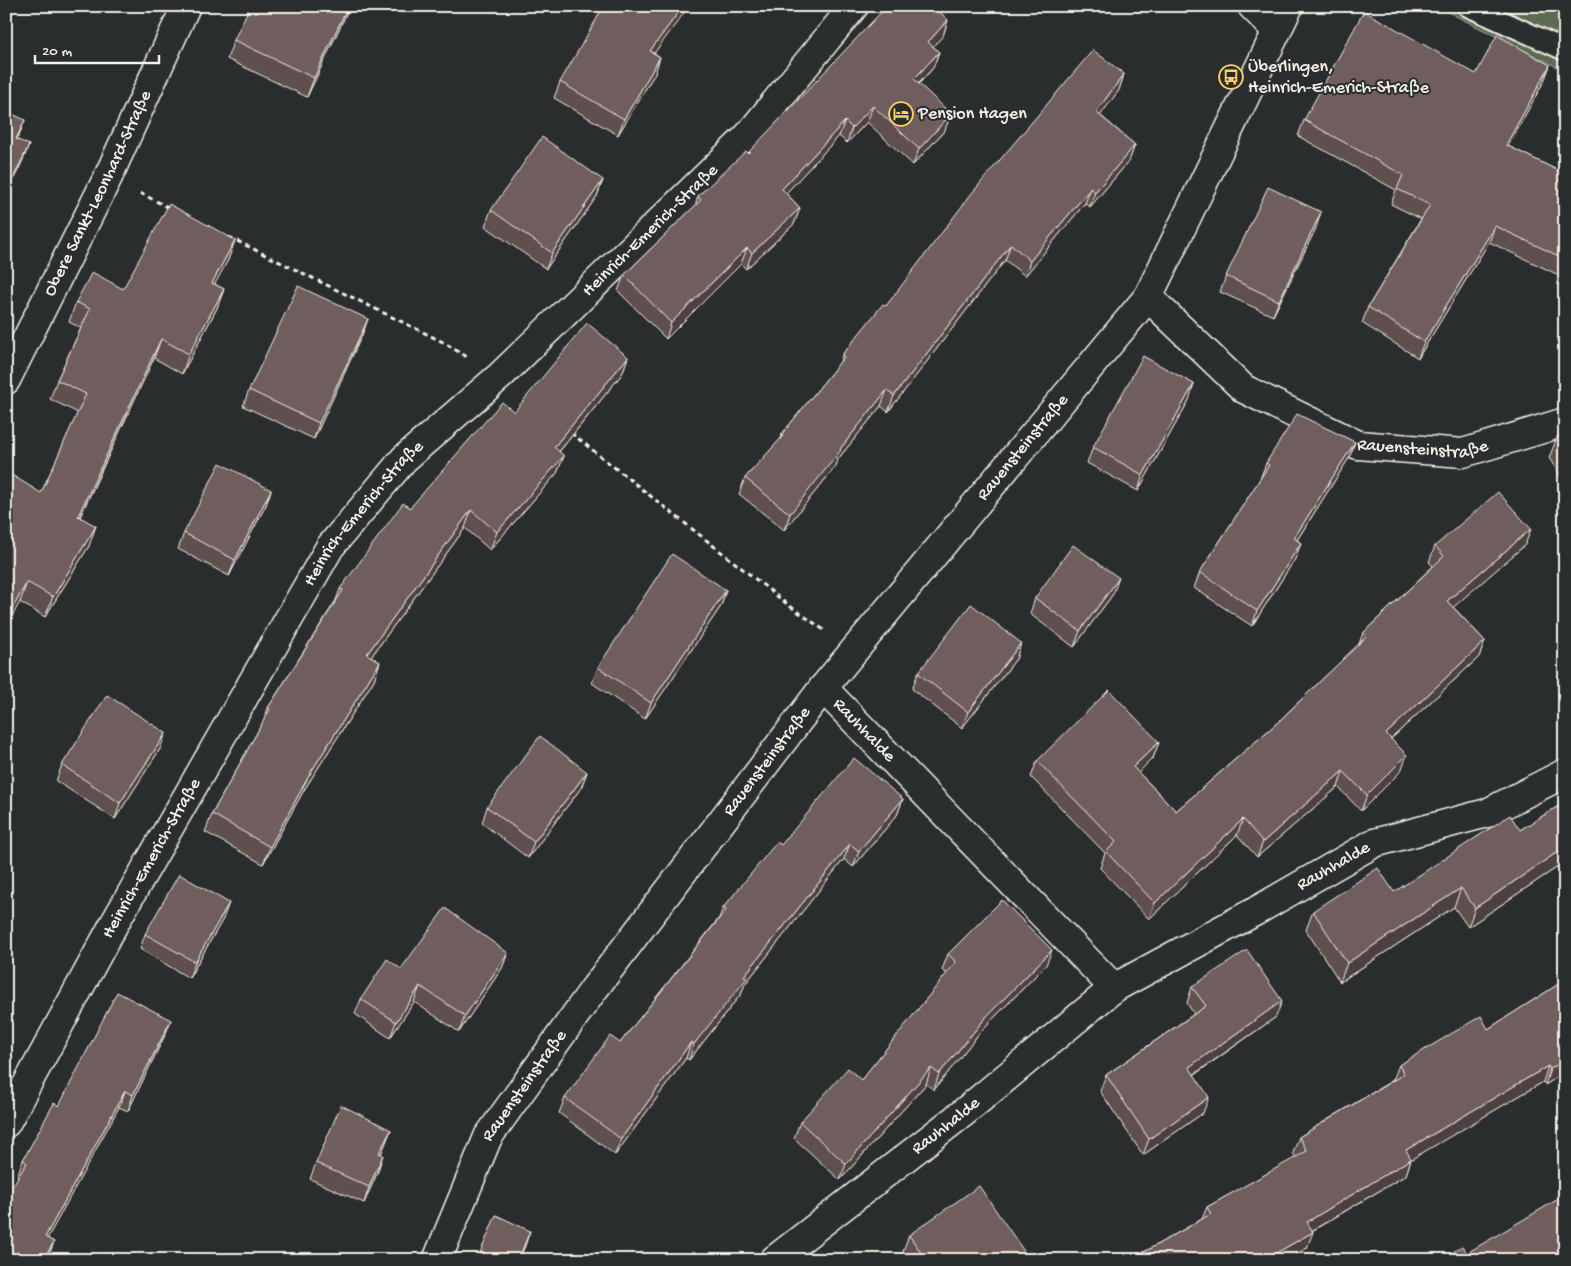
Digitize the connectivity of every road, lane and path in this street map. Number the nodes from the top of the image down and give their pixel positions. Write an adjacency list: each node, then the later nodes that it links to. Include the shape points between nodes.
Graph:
1 (186, 6): 8 (street, Obere Sankt-Leonhard-Straße)
2 (854, 6): 20 (street, Heinrich-Emerich-Straße, via 747,137 500,376 404,460 330,547 114,924)
3 (1252, 6): 6 (street)
4 (1289, 6): 6 (street, Rauensteinstraße)
5 (1468, 6): 7 (lane)
6 (1277, 31): 11 (street, Rauensteinstraße)
7 (1565, 50)
8 (108, 177): 9 (path); 13 (street, Obere Sankt-Leonhard-Straße)
9 (178, 212)
10 (222, 234): 12 (path)
11 (1148, 297): 14 (street, Rauensteinstraße, via 1244,389 1358,445 1463,453); 16 (street, Rauensteinstraße)
12 (443, 342)
13 (6, 380)
14 (1565, 422)
15 (570, 432): 16 (path, via 787,604)
16 (855, 651): 17 (street, Rauensteinstraße)
17 (824, 688): 19 (street, Rauhhalde); 21 (street, Rauensteinstraße, via 594,989 488,1137)
18 (1565, 773): 19 (street, Rauhhalde, via 1487,813 1374,843)
19 (1114, 988): 22 (street, Rauhhalde, via 963,1113)
20 (6, 1124)
21 (437, 1260)
22 (774, 1260)

